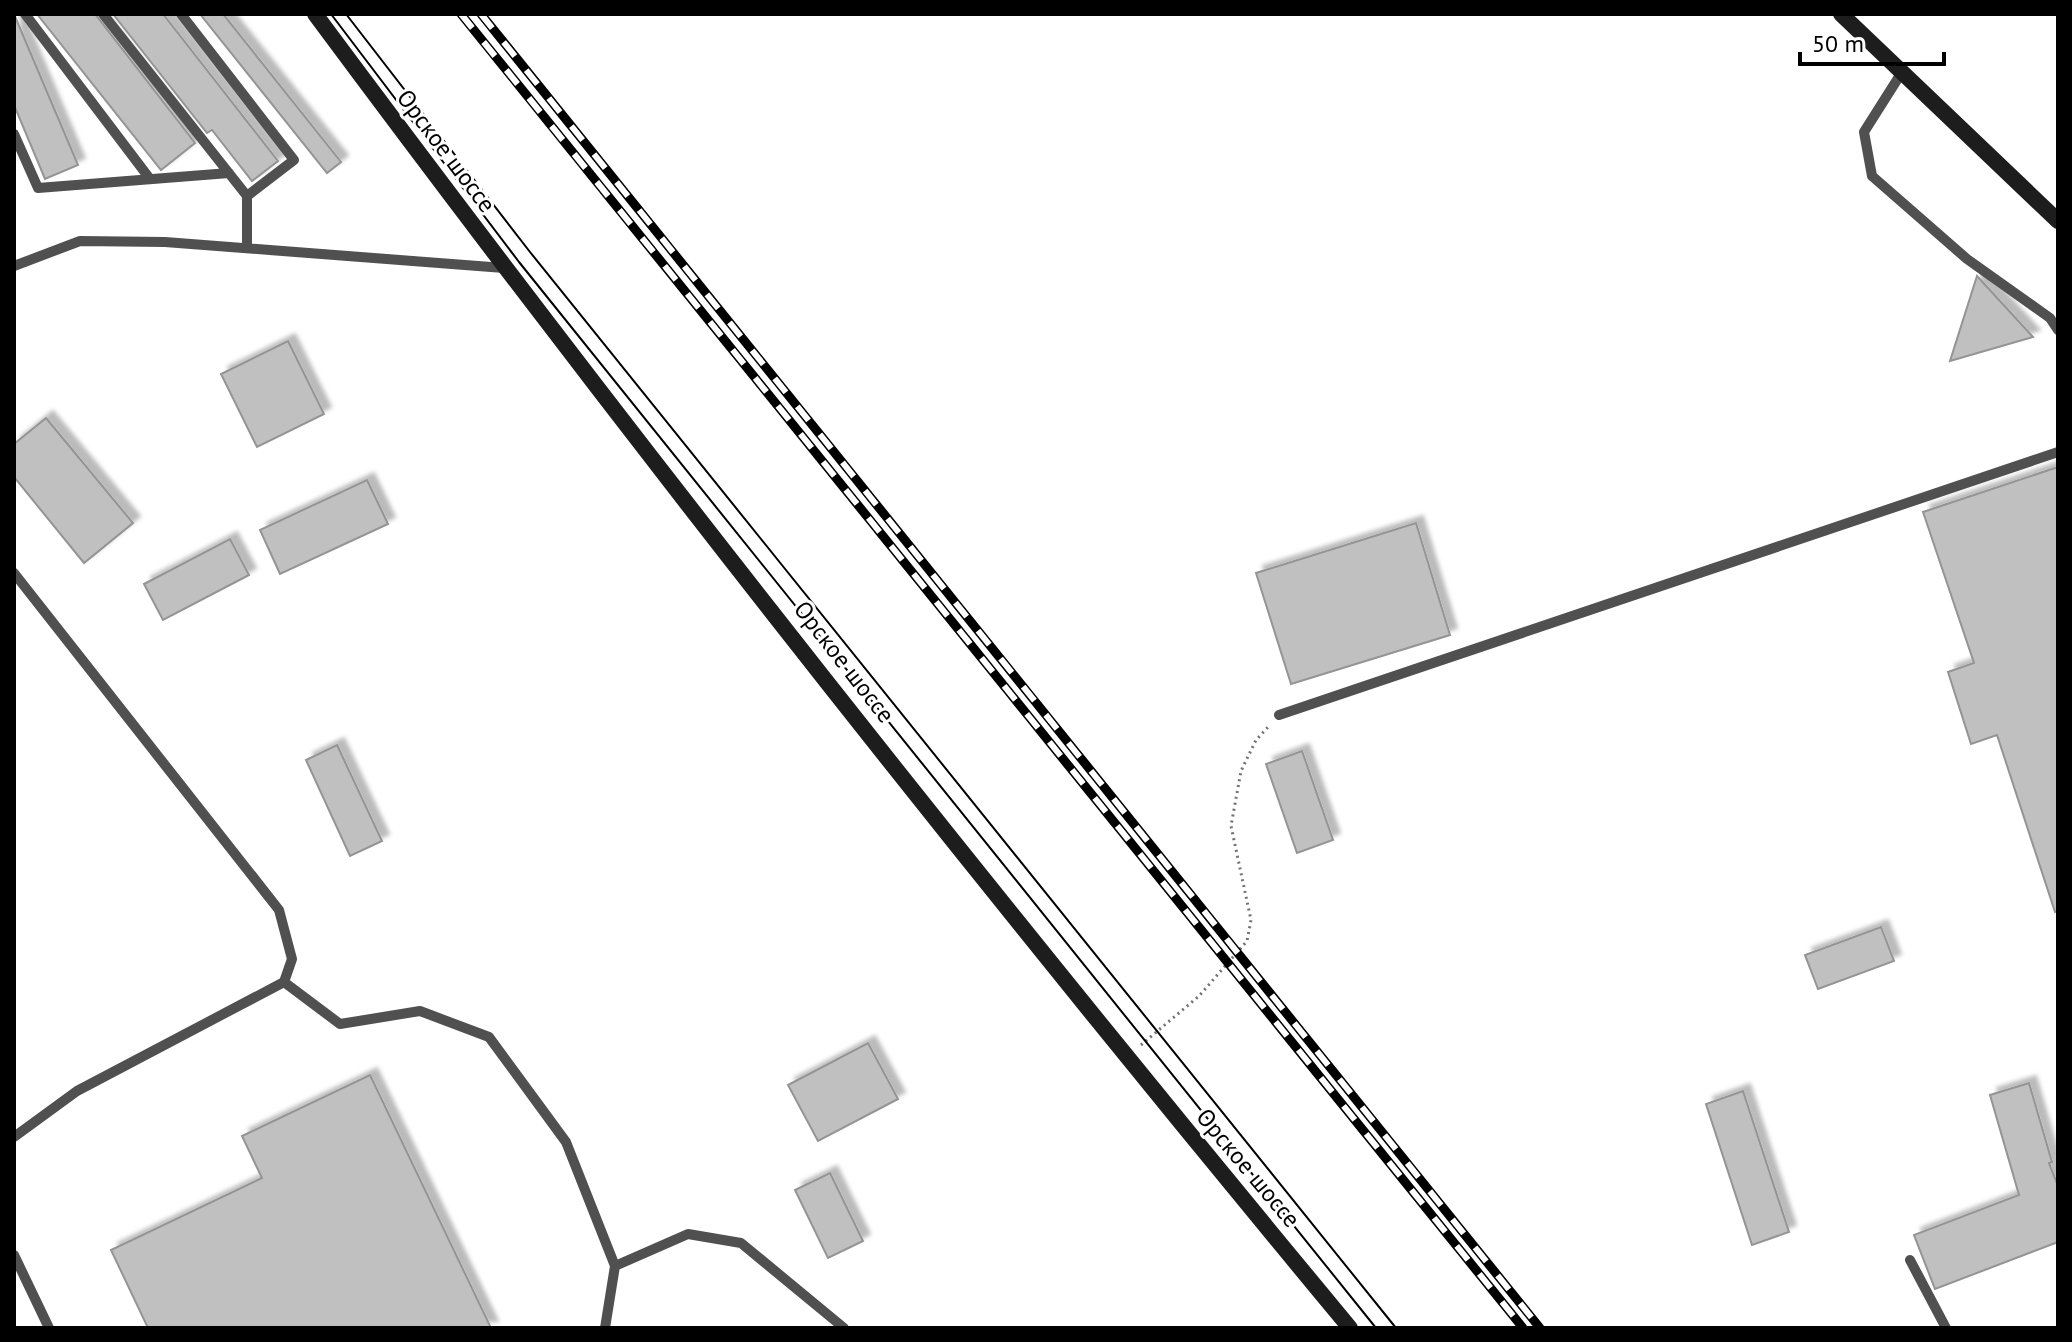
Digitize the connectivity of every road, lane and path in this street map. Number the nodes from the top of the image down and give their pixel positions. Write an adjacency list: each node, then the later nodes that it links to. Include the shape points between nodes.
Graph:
1 (25, 14): 9 (lane)
2 (103, 14): 8 (lane)
3 (181, 14): 10 (lane, via 294,160)
4 (315, 14): 14 (street, Орское шоссе)
5 (1841, 14): 6 (street)
6 (1902, 72): 11 (street); 15 (lane, via 1864,132 1872,176 1967,259 2050,318)
7 (14, 134): 9 (lane, via 38,188)
8 (229, 173): 9 (lane); 10 (lane)
9 (150, 179)
10 (247, 196): 12 (lane)
11 (2058, 221)
12 (247, 248): 13 (lane, via 80,241); 14 (lane)
13 (14, 266)
14 (504, 268): 20 (street, Орское шоссе)
15 (2058, 330)
16 (2058, 452): 18 (lane)
17 (14, 573): 19 (lane, via 279,910 292,959)
18 (1279, 715): 20 (path, via 1256,740 1241,771 1231,826 1251,920 1247,941 1199,996)
19 (284, 982): 21 (lane, via 77,1091); 24 (lane, via 340,1024 420,1011 489,1037 566,1142)
20 (1126, 1057): 28 (street, Орское шоссе)
21 (14, 1137)
22 (14, 1255): 25 (lane)
23 (1910, 1260): 29 (lane)
24 (615, 1266): 26 (lane); 27 (lane, via 688,1234 741,1243)
25 (49, 1328)
26 (605, 1328)
27 (844, 1328)
28 (1350, 1328)
29 (1946, 1328)

